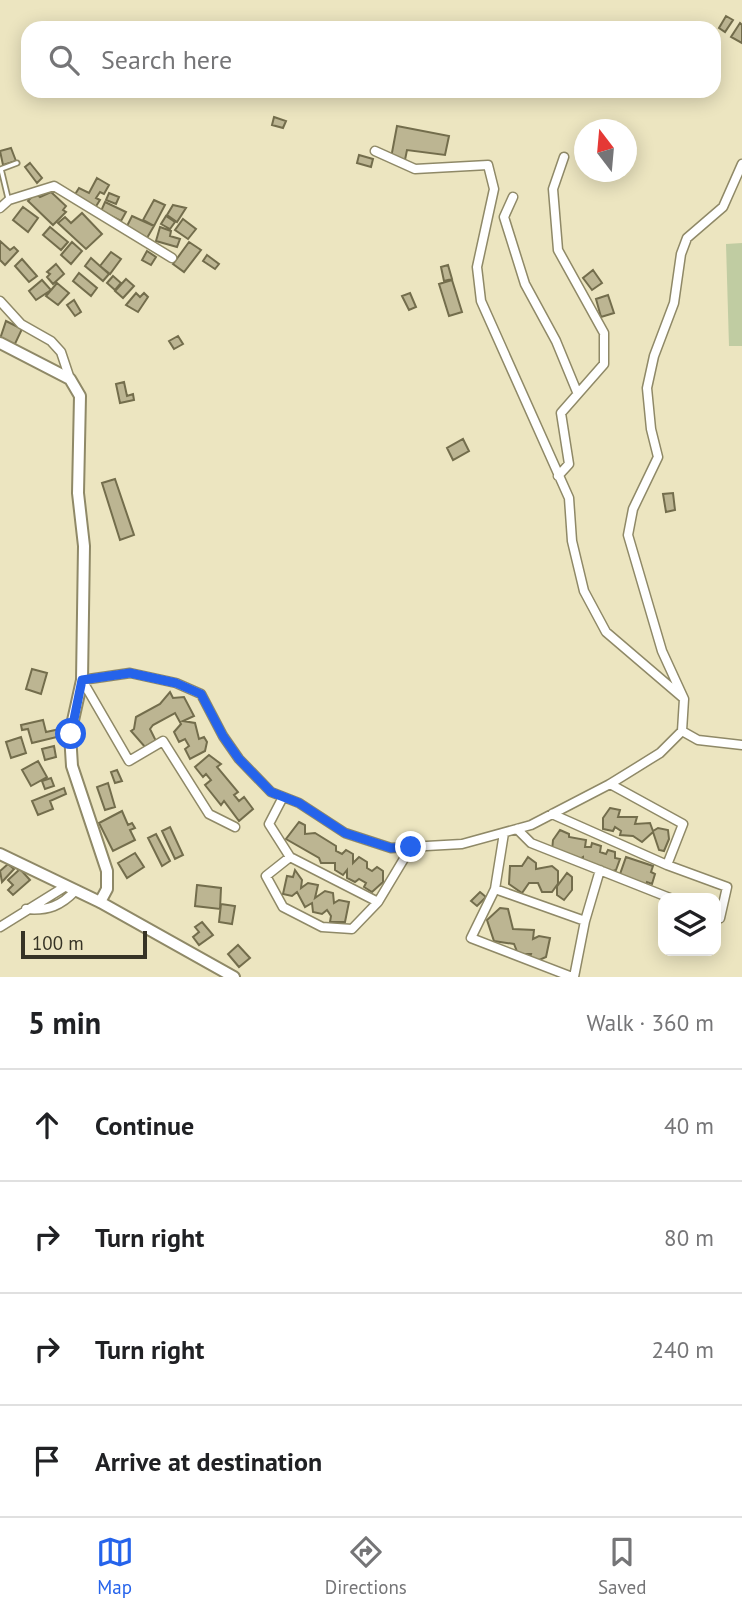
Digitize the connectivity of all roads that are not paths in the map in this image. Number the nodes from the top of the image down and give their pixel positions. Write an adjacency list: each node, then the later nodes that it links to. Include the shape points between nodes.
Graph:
1 (375, 151): 13 (street, via 415,169 488,165 495,189 477,267 481,301)
2 (564, 157): 12 (street, via 553,189 558,250 604,333 604,364)
3 (16, 163): 6 (lane, via 1,169)
4 (742, 164): 15 (street, via 723,207 687,238 681,254 674,303 647,388 658,457 633,509 628,535 662,651)
5 (513, 197): 12 (street, via 503,217 525,284)
6 (9, 200): 7 (street); 8 (street, via 54,186)
7 (0, 208)
8 (172, 258)
9 (0, 302): 11 (street, via 21,324 51,341 61,352)
10 (0, 345): 11 (main road)
11 (71, 379): 14 (main road, via 80,396)
12 (577, 392): 13 (street, via 561,413 569,464)
13 (558, 476): 15 (street, via 569,498 572,541 584,591 606,632)
14 (82, 680): 19 (street, via 130,673 201,694 239,759 271,792); 21 (street, via 130,761 163,741 209,814); 32 (main road, via 71,734 72,766 107,871 107,889)
15 (684, 699): 16 (street)
16 (682, 731): 17 (street, via 698,740); 18 (street, via 660,752)
17 (742, 745)
18 (610, 784): 20 (street); 27 (street, via 683,824)
19 (283, 797): 24 (street, via 345,833 391,848); 26 (street, via 270,824)
20 (552, 814): 22 (street); 27 (street)
21 (235, 827)
22 (517, 829): 23 (street); 28 (street, via 531,843)
23 (504, 833): 24 (street, via 462,844); 30 (street)
24 (411, 847): 33 (street)
25 (0, 854): 29 (main road)
26 (290, 857): 33 (street); 33 (street, via 266,876 283,907 322,927 352,929)
27 (667, 865): 35 (street, via 727,887)
28 (600, 870): 31 (street); 36 (street)
29 (71, 888): 32 (main road); 34 (street); 34 (street, via 63,904 42,911)
30 (495, 889): 36 (street); 39 (street, via 471,938)
31 (658, 893)
32 (100, 902): 38 (main road)
33 (378, 902)
34 (26, 909): 37 (street)
35 (721, 914)
36 (585, 920): 39 (street)
37 (0, 927)
38 (234, 977)
39 (573, 977)

